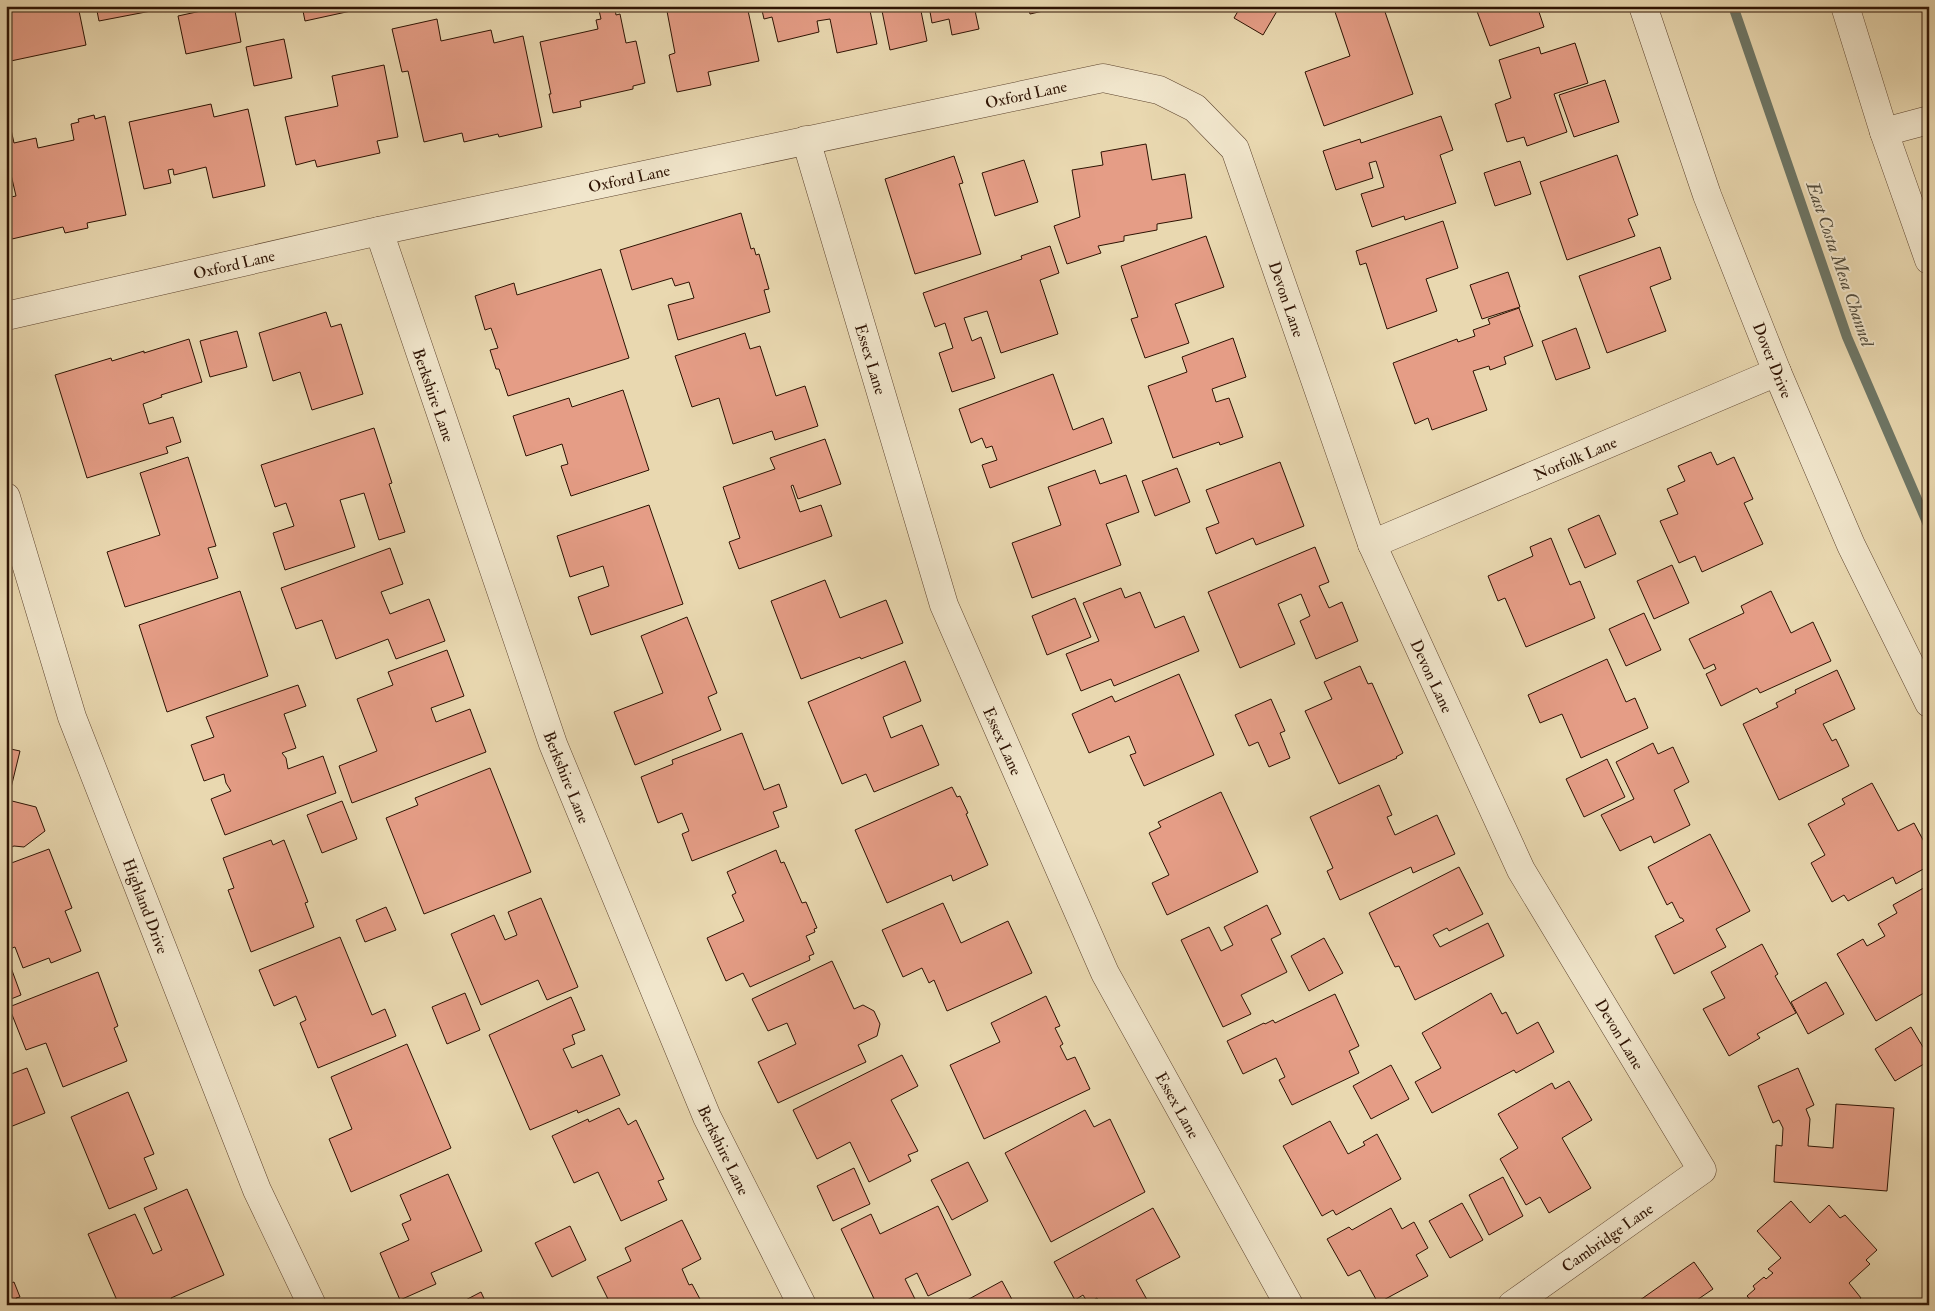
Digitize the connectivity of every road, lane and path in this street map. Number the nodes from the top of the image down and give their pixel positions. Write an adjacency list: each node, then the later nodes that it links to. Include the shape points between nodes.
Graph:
1 (1644, 6): 10 (street, Dover Drive, via 1707,195)
2 (1845, 6): 4 (street)
3 (1929, 120): 4 (street)
4 (1884, 132): 8 (street)
5 (806, 140): 6 (street, Oxford Lane, via 1103,78 1159,90 1195,108); 7 (street, Oxford Lane); 17 (street, Essex Lane, via 944,605 1105,973)
6 (1235, 149): 12 (street, Devon Lane)
7 (379, 231): 9 (street, Oxford Lane); 16 (street, Berkshire Lane, via 553,744 707,1117)
8 (1929, 260)
9 (6, 316)
10 (1778, 372): 12 (street, Norfolk Lane); 13 (street, Dover Drive, via 1851,545)
11 (6, 498): 15 (street, Highland Drive, via 72,718 256,1190)
12 (1372, 544): 14 (street, Devon Lane, via 1521,870)
13 (1929, 703)
14 (1702, 1170): 18 (street, Cambridge Lane)
15 (312, 1305)
16 (802, 1305)
17 (1289, 1305)
18 (1512, 1305)

